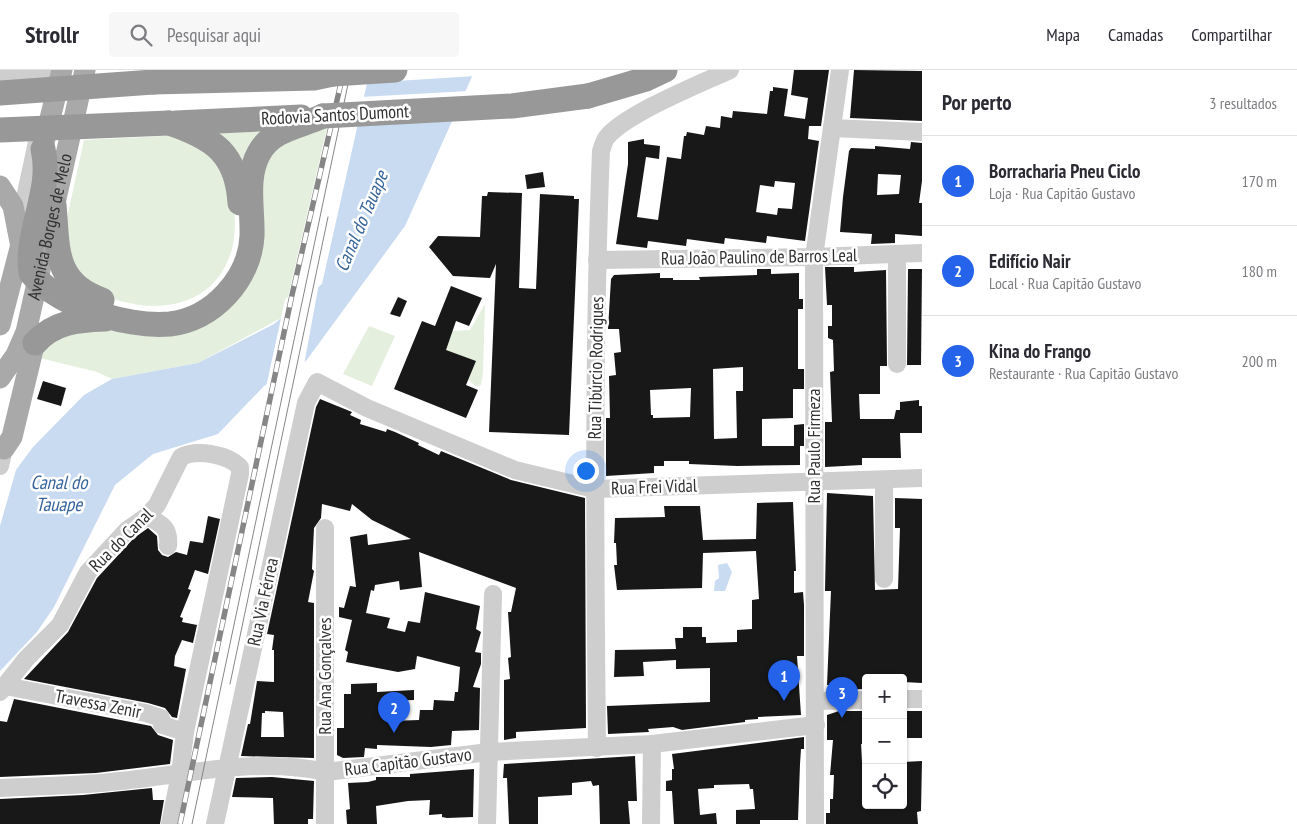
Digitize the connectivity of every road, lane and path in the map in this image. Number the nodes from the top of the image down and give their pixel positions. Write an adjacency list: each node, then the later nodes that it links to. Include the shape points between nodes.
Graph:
1 (62, 70): 17 (main road, Avenida Borges de Melo)
2 (85, 70): 21 (main road, Avenida Borges de Melo)
3 (186, 70): 10 (highway)
4 (395, 70): 8 (highway, bridge)
5 (665, 70): 12 (highway, Rodovia Santos Dumont, bridge, via 588,96 512,106)
6 (730, 70): 26 (street, Rua Tibúrcio Rodrigues, via 654,106 606,138 601,151)
7 (840, 70): 14 (street, Rua Paulo Firmeza)
8 (324, 72): 10 (highway, via 314,78)
9 (0, 77): 18 (street, via 52,74 22,212 12,188)
10 (152, 82): 11 (highway, bridge)
11 (0, 93)
12 (323, 116): 13 (highway, Rodovia Santos Dumont); 19 (highway, via 270,138)
13 (169, 124): 15 (highway, Rodovia Santos Dumont, bridge); 19 (highway, via 194,131 220,149)
14 (832, 128): 16 (street); 25 (street, Rua Paulo Firmeza)
15 (0, 130)
16 (922, 132)
17 (43, 149): 22 (main road, Avenida Borges de Melo); 28 (highway, via 47,172 30,264 31,273)
18 (0, 176)
19 (245, 185): 21 (highway, via 240,239 231,270 221,285 201,302 167,313 136,310 95,297 77,286 59,260); 29 (highway, via 252,237 249,253 237,280 217,303 192,317 169,324)
20 (0, 186): 22 (main road, via 13,206)
21 (54, 205): 28 (main road, Avenida Borges de Melo)
22 (21, 247): 27 (main road, Avenida Borges de Melo)
23 (922, 252): 24 (street, Rua João Paulino de Barros Leal)
24 (897, 254): 25 (street, Rua João Paulino de Barros Leal); 32 (street)
25 (814, 257): 26 (street, Rua João Paulino de Barros Leal); 37 (street, Rua Paulo Firmeza)
26 (597, 260): 39 (street, Rua Tibúrcio Rodrigues)
27 (15, 272): 30 (main road, Avenida Borges de Melo); 31 (main road, via 19,289 14,332)
28 (42, 285): 29 (highway); 31 (main road, Avenida Borges de Melo, via 43,314)
29 (109, 318): 31 (highway, via 69,321 51,328)
30 (0, 325)
31 (25, 349): 33 (main road); 35 (main road, Avenida Borges de Melo, via 12,437)
32 (898, 364)
33 (0, 378)
34 (317, 382): 39 (street, Rua Frei Vidal, via 367,408 515,470); 55 (street, Rua Via Férrea, via 306,403)
35 (2, 458)
36 (922, 478): 38 (street, Rua Frei Vidal)
37 (813, 481): 38 (street, Rua Frei Vidal); 39 (street, Rua Frei Vidal); 48 (street, Rua Paulo Firmeza)
38 (884, 481): 43 (street)
39 (594, 489): 53 (street, Rua Tibúrcio Rodrigues)
40 (147, 516): 42 (street, via 165,527 169,536); 45 (street, Rua do Canal, via 127,530 88,572 60,625); 51 (street, Rua do Canal, via 157,505 181,457 196,452 223,457 240,466)
41 (325, 528): 56 (street, Rua Ana Gonçalves)
42 (168, 546)
43 (884, 579)
44 (493, 594): 54 (street)
45 (2, 689): 51 (street, Travessa Zenir, via 146,713 160,718 162,725)
46 (907, 699): 47 (street)
47 (922, 699)
48 (817, 700): 49 (street); 50 (street, Rua Paulo Firmeza)
49 (862, 700)
50 (816, 724): 52 (street, Rua Capitão Gustavo); 64 (street, Rua Paulo Firmeza)
51 (185, 732): 57 (street)
52 (652, 744): 53 (street, Rua Capitão Gustavo); 63 (street)
53 (597, 748): 54 (street, Rua Capitão Gustavo)
54 (489, 752): 56 (street, Rua Capitão Gustavo); 62 (street)
55 (228, 766): 56 (street, Rua Capitão Gustavo, via 306,767); 57 (street, Rua Capitão Gustavo); 60 (street, Rua Via Férrea)
56 (326, 772): 61 (street, Rua Ana Gonçalves)
57 (180, 774): 58 (street, Rua Capitão Gustavo, via 110,782); 59 (street)
58 (0, 788)
59 (170, 824)
60 (215, 824)
61 (325, 824)
62 (488, 824)
63 (651, 824)
64 (815, 824)

